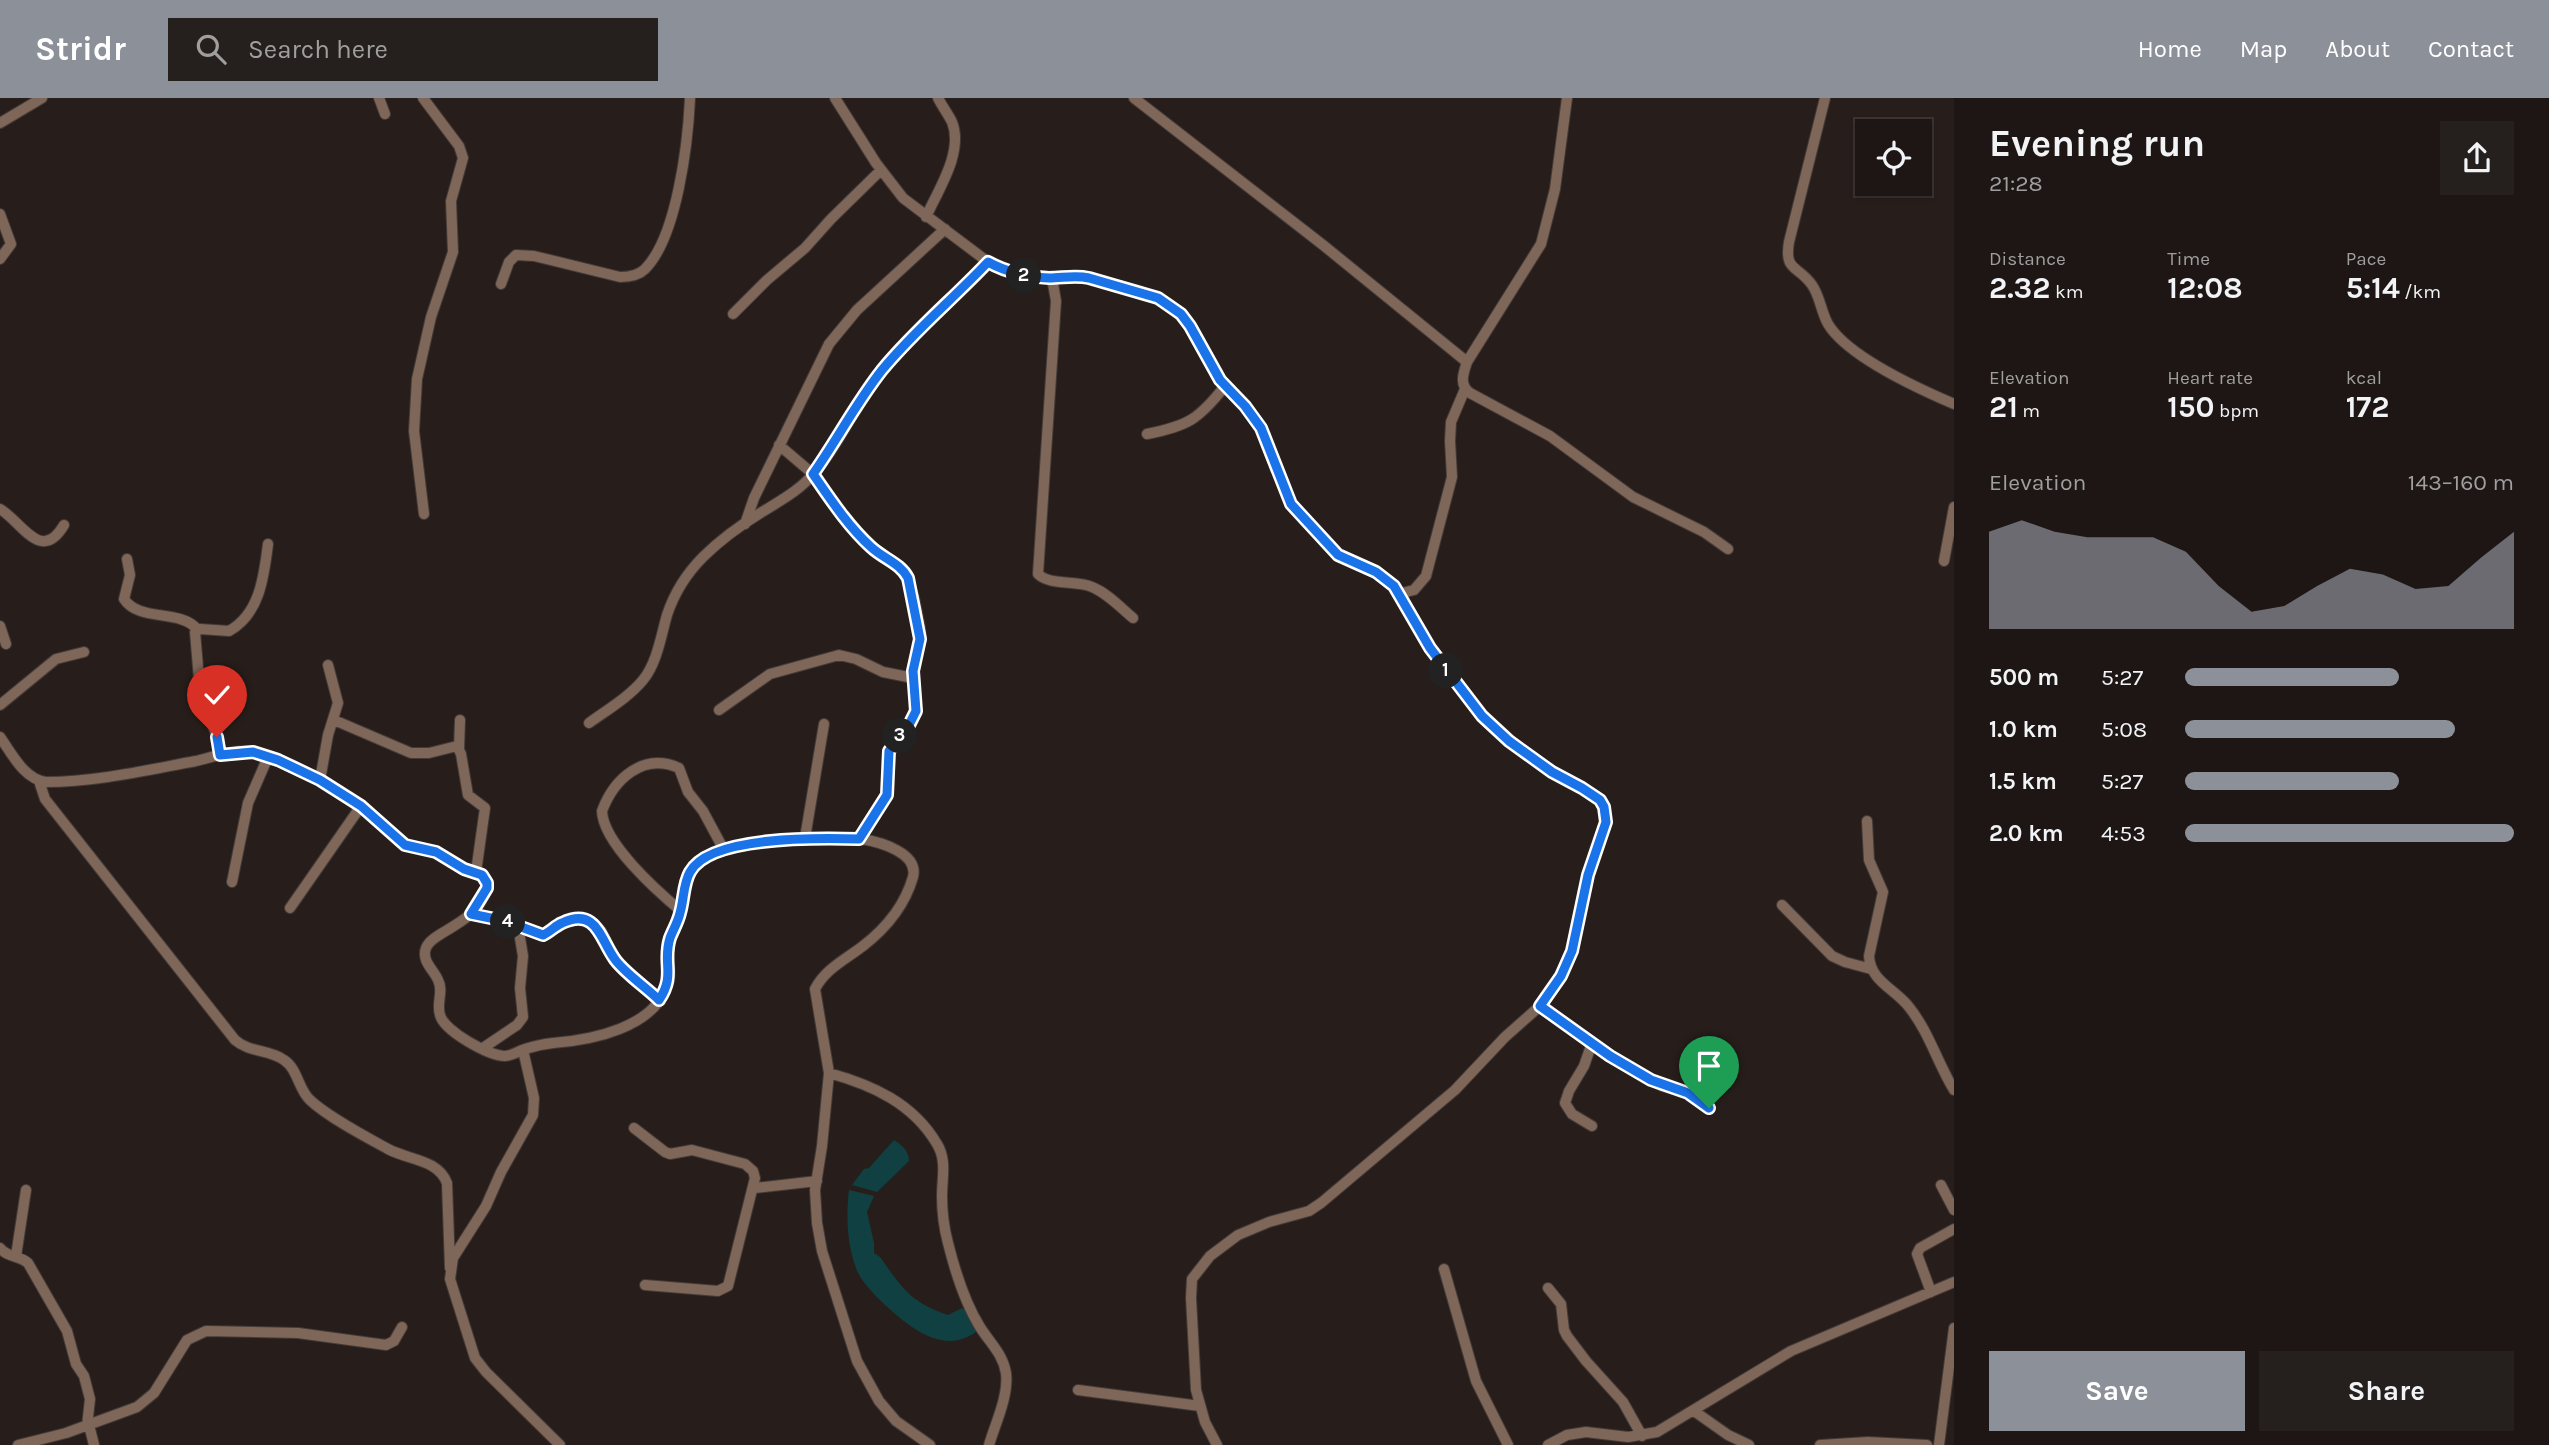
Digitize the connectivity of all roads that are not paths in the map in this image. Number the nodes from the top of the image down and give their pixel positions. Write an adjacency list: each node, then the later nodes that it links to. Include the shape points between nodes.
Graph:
1 (42, 98): 11 (street)
2 (379, 98): 10 (street)
3 (423, 98): 30 (street, via 459,146 463,159 451,201 453,252 417,379 414,431)
4 (690, 98): 19 (street, via 677,195 663,242 643,271 620,277 534,256 516,256)
5 (835, 98): 12 (street)
6 (938, 98): 14 (street, via 953,123 954,147)
7 (1134, 98): 21 (street)
8 (1567, 98): 21 (street, via 1555,190 1541,243)
9 (1825, 98): 24 (street, via 1789,242 1791,266 1811,282 1828,325 1845,343 1890,373)
10 (385, 114)
11 (0, 123)
12 (881, 170): 14 (street); 20 (street)
13 (0, 214): 16 (street, via 11,239)
14 (926, 217): 15 (street)
15 (945, 229): 17 (street); 26 (street, via 843,326)
16 (0, 259)
17 (988, 262): 18 (street, via 1013,273); 27 (street, via 881,372)
18 (1052, 278): 22 (street, via 1089,278 1170,305 1190,326); 38 (street, via 1055,301 1038,574 1094,587)
19 (501, 284)
20 (733, 314)
21 (1467, 362): 23 (street)
22 (1225, 386): 25 (street, via 1191,422); 37 (street, via 1261,428 1291,504 1338,555 1389,580)
23 (1465, 389): 34 (street, via 1550,436 1633,497); 37 (street, via 1451,422 1452,477 1426,576 1414,590)
24 (1954, 404)
25 (1147, 435)
26 (779, 444): 27 (street); 31 (street)
27 (813, 474): 31 (street, via 796,491); 44 (street, via 871,547 904,570 908,578 920,639)
28 (1954, 507): 36 (street)
29 (0, 509): 32 (street, via 36,540 57,537)
30 (424, 514)
31 (745, 524): 49 (street, via 703,556 680,586 645,678)
32 (64, 525)
33 (268, 544): 40 (street, via 264,579 248,615 229,631)
34 (1728, 549)
35 (127, 559): 40 (street, via 130,575 124,599 131,608 188,622)
36 (1944, 561)
37 (1398, 594): 71 (street, via 1430,648 1482,716 1509,741 1604,807 1606,822 1588,875 1572,951)
38 (1133, 618)
39 (0, 626): 41 (street)
40 (197, 629): 53 (street, via 200,691)
41 (6, 644)
42 (84, 652): 45 (street, via 56,659)
43 (328, 665): 47 (street, via 338,703)
44 (913, 678): 46 (street, via 839,655 770,674); 60 (street, via 916,711 889,751 887,795)
45 (0, 705)
46 (719, 710)
47 (334, 720): 52 (street, via 411,753); 55 (street)
48 (460, 720): 52 (street)
49 (589, 723)
50 (824, 724): 59 (street)
51 (0, 737): 56 (street)
52 (459, 748): 62 (street, via 468,794 485,808)
53 (220, 755): 54 (street, via 253,752); 56 (street, via 121,774)
54 (268, 757): 55 (street); 63 (street, via 248,803)
55 (320, 780): 57 (street)
56 (39, 781): 88 (street, via 44,799 235,1040 286,1061 310,1100 329,1115 443,1174)
57 (361, 806): 62 (street, via 405,845 436,852); 65 (street)
58 (1867, 821): 69 (street, via 1869,860 1882,892 1869,956)
59 (805, 838): 60 (street); 61 (street)
60 (859, 839): 75 (street, via 902,854 914,865 914,872 892,919 818,984 815,994)
61 (724, 850): 66 (street, via 699,862 690,872); 66 (street, via 678,768 643,766 623,776 613,789 601,811 608,831 632,865)
62 (476, 872): 67 (street, via 486,879 487,888)
63 (232, 882)
64 (1783, 905): 69 (street, via 1832,956)
65 (290, 908)
66 (681, 911): 70 (street, via 670,940 668,984)
67 (471, 914): 68 (street); 73 (street, via 427,944 424,954 440,985 439,1010 444,1023)
68 (518, 926): 70 (street, via 543,935 565,921 578,919 594,925 616,961); 73 (street, via 523,1017)
69 (1871, 969): 76 (street, via 1908,1005)
70 (659, 1000): 74 (street, via 609,1034)
71 (1540, 1006): 72 (street); 97 (street, via 1454,1090 1321,1203 1238,1235 1199,1268 1191,1287 1193,1368)
72 (1592, 1043): 77 (street, via 1651,1080 1688,1093); 78 (street, via 1565,1103 1572,1114)
73 (483, 1048): 74 (street, via 507,1056)
74 (523, 1050): 88 (street, via 534,1098 533,1115)
75 (829, 1073): 80 (street); 106 (street, via 896,1100 938,1144 943,1156 943,1224 967,1300 1003,1360 1007,1381)
76 (1954, 1090)
77 (1709, 1108)
78 (1592, 1126)
79 (634, 1128): 82 (street, via 670,1154 692,1150 745,1164 753,1171)
80 (817, 1181): 82 (street); 105 (street, via 822,1251 857,1361 885,1410)
81 (1941, 1185): 84 (street)
82 (755, 1188): 91 (street, via 728,1286 718,1291)
83 (26, 1190): 87 (street)
84 (1954, 1210)
85 (1954, 1229): 93 (street, via 1917,1254)
86 (0, 1248): 87 (street)
87 (16, 1256): 99 (street, via 28,1263 67,1331 90,1399)
88 (450, 1268): 104 (street, via 475,1358)
89 (1444, 1269): 108 (street, via 1476,1381)
90 (1954, 1282): 93 (street)
91 (645, 1285)
92 (1548, 1288): 100 (street, via 1561,1304 1567,1336 1623,1402)
93 (1931, 1292): 98 (street, via 1791,1351)
94 (402, 1327): 99 (street, via 386,1345 298,1333 206,1331 187,1340 145,1402)
95 (1954, 1328): 113 (street)
96 (1078, 1390): 97 (street)
97 (1200, 1406): 107 (street)
98 (1694, 1411): 100 (street, via 1665,1429); 110 (street)
99 (88, 1426): 102 (street); 103 (street)
100 (1642, 1436): 101 (street)
101 (1624, 1440): 109 (street, via 1586,1432)
102 (18, 1445)
103 (94, 1445)
104 (561, 1445)
105 (930, 1445)
106 (989, 1445)
107 (1217, 1445)
108 (1507, 1445)
109 (1548, 1445)
110 (1749, 1445)
111 (1820, 1445): 112 (street)
112 (1927, 1445)
113 (1940, 1445)

